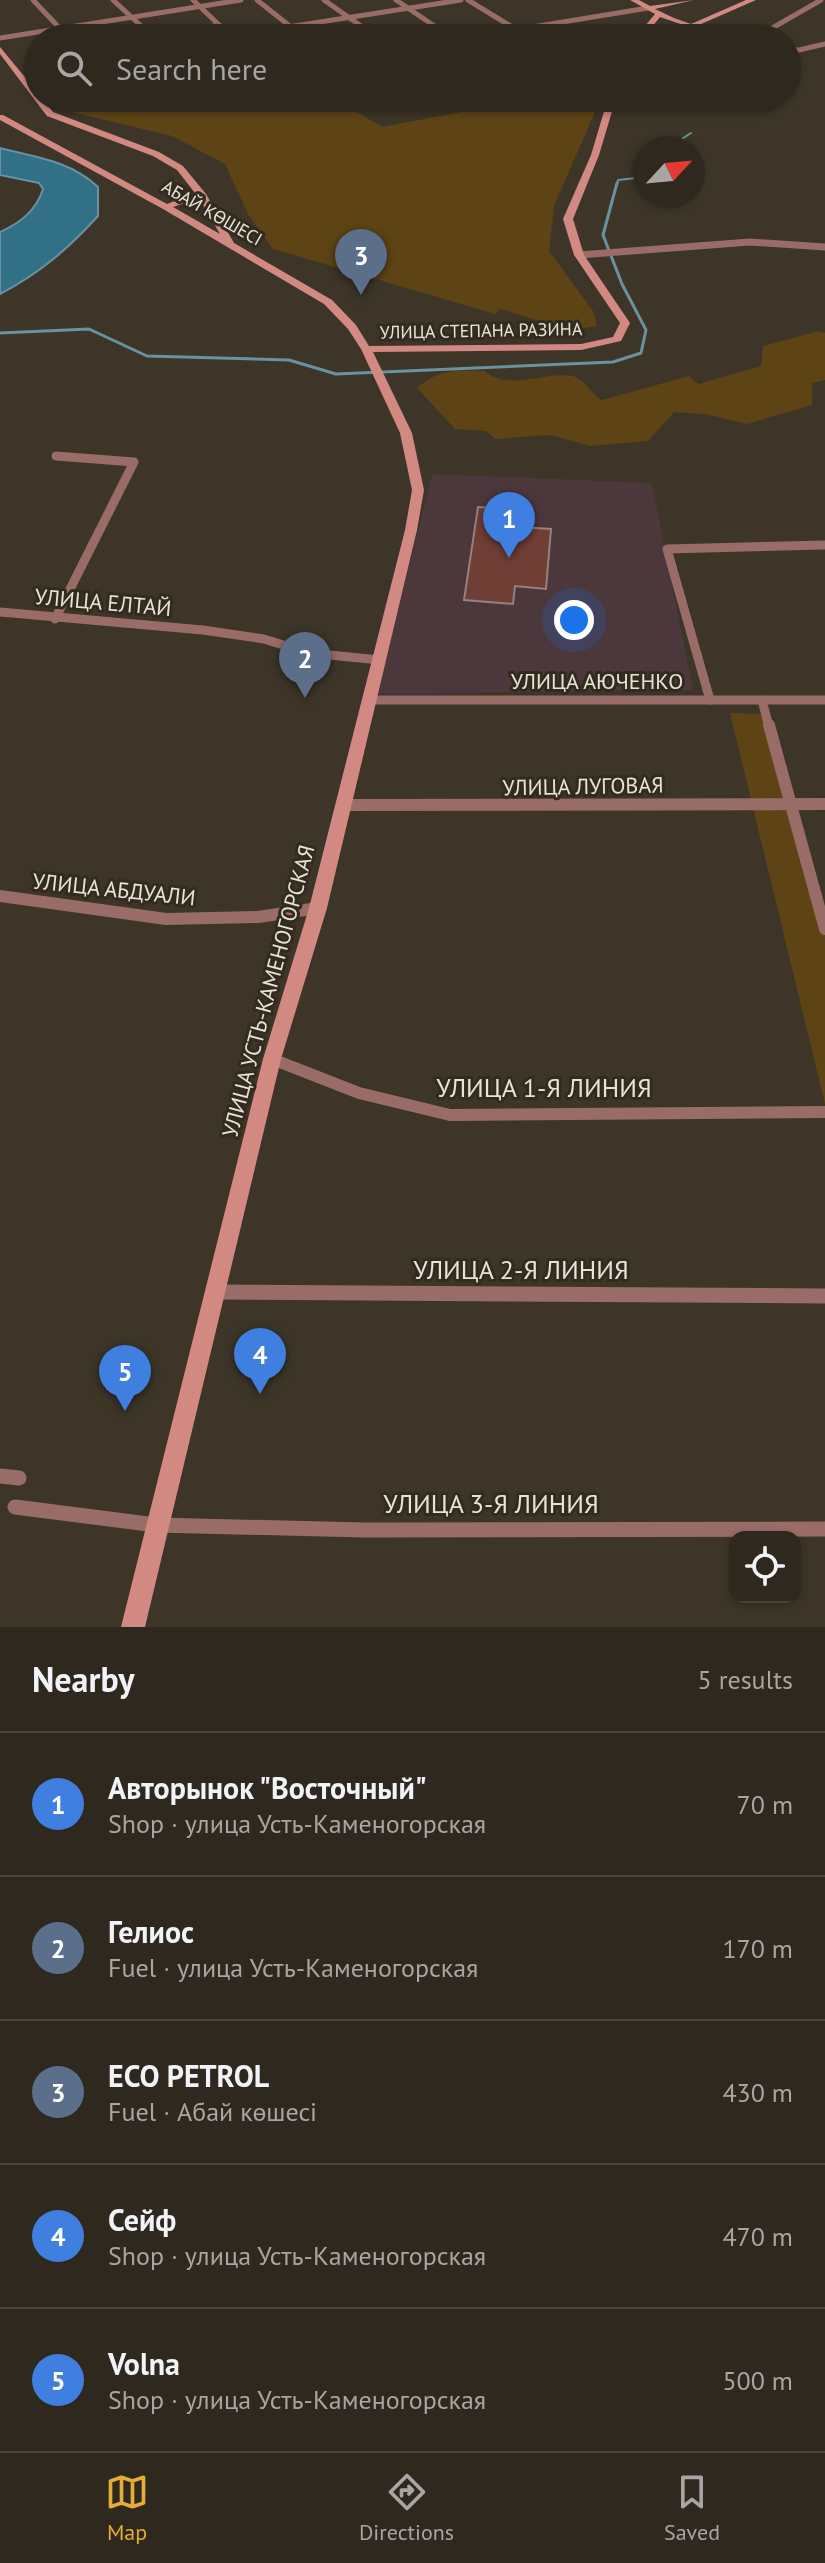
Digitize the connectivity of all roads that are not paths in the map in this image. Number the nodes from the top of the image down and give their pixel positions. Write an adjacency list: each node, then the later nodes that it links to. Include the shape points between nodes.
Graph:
1 (33, 0): 21 (street)
2 (113, 0): 18 (street)
3 (193, 0): 14 (street)
4 (241, 0): 14 (street)
5 (257, 0): 25 (street)
6 (324, 0): 19 (street)
7 (396, 0): 16 (street)
8 (461, 0): 16 (street)
9 (468, 0): 29 (street)
10 (634, 0): 15 (main road)
11 (690, 0): 15 (main road)
12 (752, 0): 32 (main road)
13 (821, 0): 33 (street)
14 (201, 6): 18 (street); 24 (street)
15 (648, 8): 17 (main road); 30 (street)
16 (409, 9): 19 (street); 28 (street)
17 (659, 14): 20 (main road); 31 (main road)
18 (132, 17): 22 (street); 23 (street)
19 (350, 18): 26 (street); 27 (street)
20 (653, 23): 31 (main road)
21 (55, 24)
22 (86, 24)
23 (139, 24)
24 (218, 24)
25 (287, 24)
26 (311, 24)
27 (358, 24)
28 (431, 24)
29 (508, 24)
30 (547, 24)
31 (681, 24)
32 (697, 24)
33 (779, 24)
34 (24, 34): 35 (street)
35 (0, 38)
36 (825, 44): 38 (street)
37 (0, 49): 39 (main road)
38 (801, 50)
39 (24, 78)
40 (50, 112): 43 (main road, via 156,154 180,168)
41 (608, 112): 47 (main road, УЛИЦА СТЕПАНА РАЗИНА, via 568,219)
42 (0, 117): 44 (main road, АБАЙ КӨШЕСІ)
43 (201, 194): 44 (main road); 45 (main road)
44 (166, 207): 45 (main road, АБАЙ КӨШЕСІ)
45 (230, 244): 48 (main road, АБАЙ КӨШЕСІ, via 328,302)
46 (825, 247): 47 (street, via 750,242)
47 (579, 255): 48 (main road, УЛИЦА СТЕПАНА РАЗИНА, via 625,323 617,339 581,347)
48 (366, 349): 49 (main road, АБАЙ КӨШЕСІ)
49 (378, 376): 54 (main road, УЛИЦА УСТЬ-КАМЕНОГОРСКАЯ, via 410,445 418,490)
50 (56, 456): 53 (street, via 134,462)
51 (825, 545): 56 (street, via 667,549)
52 (0, 612): 53 (street, УЛИЦА ЕЛТАЙ)
53 (55, 619): 54 (street, УЛИЦА ЕЛТАЙ, via 203,630 264,639 309,653)
54 (380, 660): 55 (main road, УЛИЦА УСТЬ-КАМЕНОГОРСКАЯ)
55 (370, 700): 56 (street, УЛИЦА АЮЧЕНКО); 61 (main road, УЛИЦА УСТЬ-КАМЕНОГОРСКАЯ)
56 (710, 700): 57 (street, УЛИЦА АЮЧЕНКО)
57 (762, 700): 58 (street, УЛИЦА АЮЧЕНКО); 59 (street)
58 (825, 700)
59 (791, 804): 60 (street, УЛИЦА ЛУГОВАЯ); 61 (street, УЛИЦА ЛУГОВАЯ); 64 (street)
60 (825, 804)
61 (342, 805): 63 (main road, УЛИЦА УСТЬ-КАМЕНОГОРСКАЯ)
62 (0, 896): 63 (street, УЛИЦА АБДУАЛИ, via 166,919 258,917)
63 (318, 908): 65 (main road, УЛИЦА УСТЬ-КАМЕНОГОРСКАЯ)
64 (825, 929)
65 (272, 1059): 66 (street, УЛИЦА 1-Я ЛИНИЯ, via 323,1083 450,1115); 67 (main road, УЛИЦА УСТЬ-КАМЕНОГОРСКАЯ)
66 (825, 1112)
67 (216, 1292): 68 (street, УЛИЦА 2-Я ЛИНИЯ); 72 (main road, УЛИЦА УСТЬ-КАМЕНОГОРСКАЯ)
68 (825, 1296)
69 (0, 1476): 70 (street)
70 (19, 1478)
71 (15, 1507): 72 (street, УЛИЦА 3-Я ЛИНИЯ)
72 (156, 1525): 73 (street, УЛИЦА 3-Я ЛИНИЯ); 74 (main road, УЛИЦА УСТЬ-КАМЕНОГОРСКАЯ)
73 (825, 1529)
74 (133, 1627)

